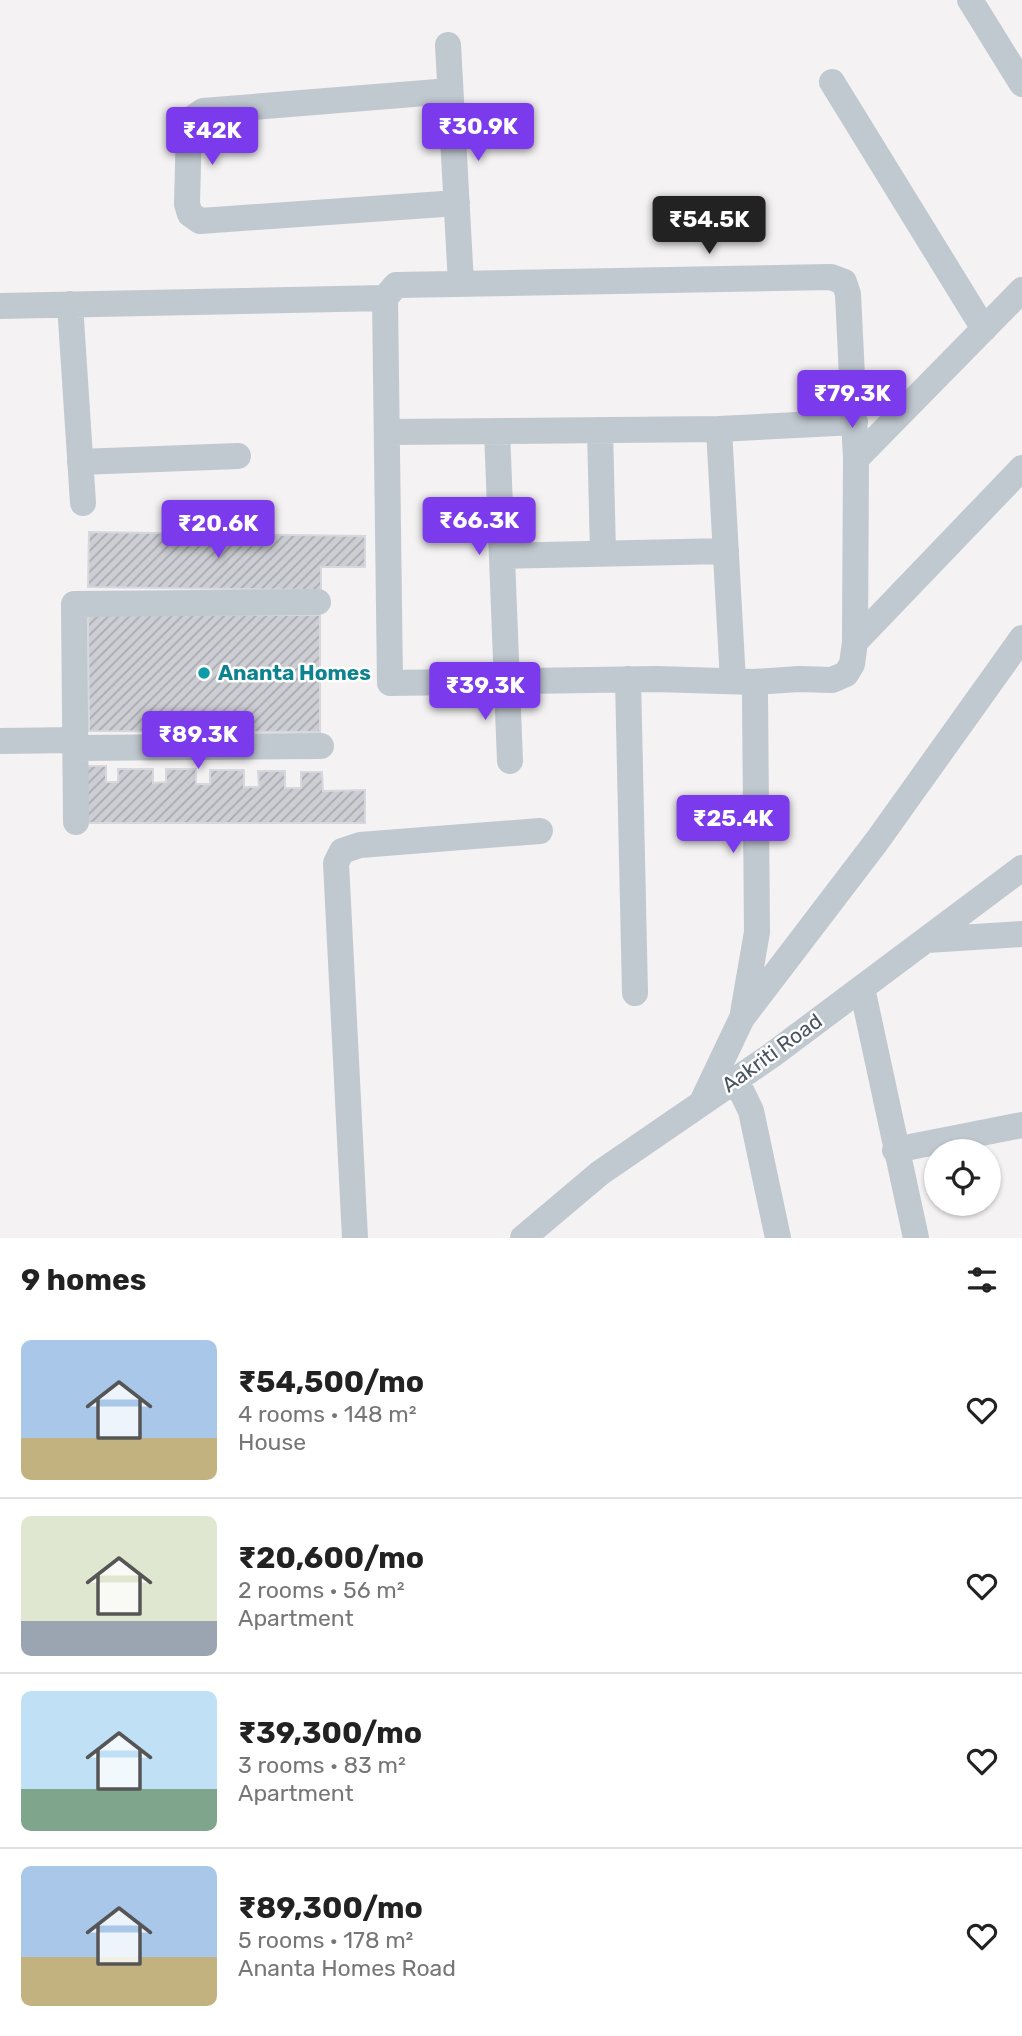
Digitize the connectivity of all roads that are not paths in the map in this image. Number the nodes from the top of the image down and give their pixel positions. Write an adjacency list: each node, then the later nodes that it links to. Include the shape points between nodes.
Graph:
1 (970, 0): 4 (street)
2 (448, 45): 5 (street)
3 (832, 82): 12 (street)
4 (1022, 84)
5 (450, 91): 6 (street); 6 (street, via 203,111 189,125 187,204 190,214 200,221)
6 (457, 203): 7 (street)
7 (461, 284): 9 (street, via 396,285); 13 (street, via 831,278 844,282)
8 (1022, 290): 12 (street)
9 (385, 298): 10 (street); 17 (street)
10 (70, 304): 11 (street); 20 (street)
11 (0, 306)
12 (984, 329): 19 (street)
13 (855, 422): 14 (street); 19 (street)
14 (719, 429): 15 (street); 23 (street)
15 (600, 430): 16 (street); 24 (street)
16 (496, 431): 17 (street); 25 (street)
17 (387, 432): 30 (street, via 390,684)
18 (238, 456): 20 (street)
19 (856, 459): 28 (street)
20 (80, 462): 22 (street)
21 (1022, 468): 28 (street)
22 (83, 503)
23 (726, 551): 24 (street); 31 (street)
24 (603, 554): 25 (street)
25 (502, 556): 30 (street)
26 (318, 602): 33 (street, via 74,604)
27 (1022, 638): 43 (street, via 877,841)
28 (855, 642): 31 (street, via 846,674 832,680 799,679)
29 (628, 679): 30 (street); 31 (street); 42 (street)
30 (508, 681): 35 (street)
31 (744, 687): 43 (street, via 757,932)
32 (0, 741): 33 (street)
33 (75, 744): 34 (street); 36 (street)
34 (321, 746)
35 (510, 761)
36 (76, 822)
37 (540, 831): 48 (street, via 360,845 342,851 336,863)
38 (1022, 868): 40 (street, Aakriti Road)
39 (1022, 934): 40 (street)
40 (927, 940): 41 (street, Aakriti Road)
41 (862, 988): 44 (street, Aakriti Road); 47 (street)
42 (635, 993)
43 (742, 1018): 45 (street)
44 (736, 1080): 45 (street, Aakriti Road); 50 (street, via 751,1111)
45 (701, 1104): 49 (street, Aakriti Road, via 600,1172)
46 (1022, 1125): 47 (street)
47 (895, 1150): 51 (street)
48 (355, 1238)
49 (523, 1238)
50 (778, 1238)
51 (916, 1238)

